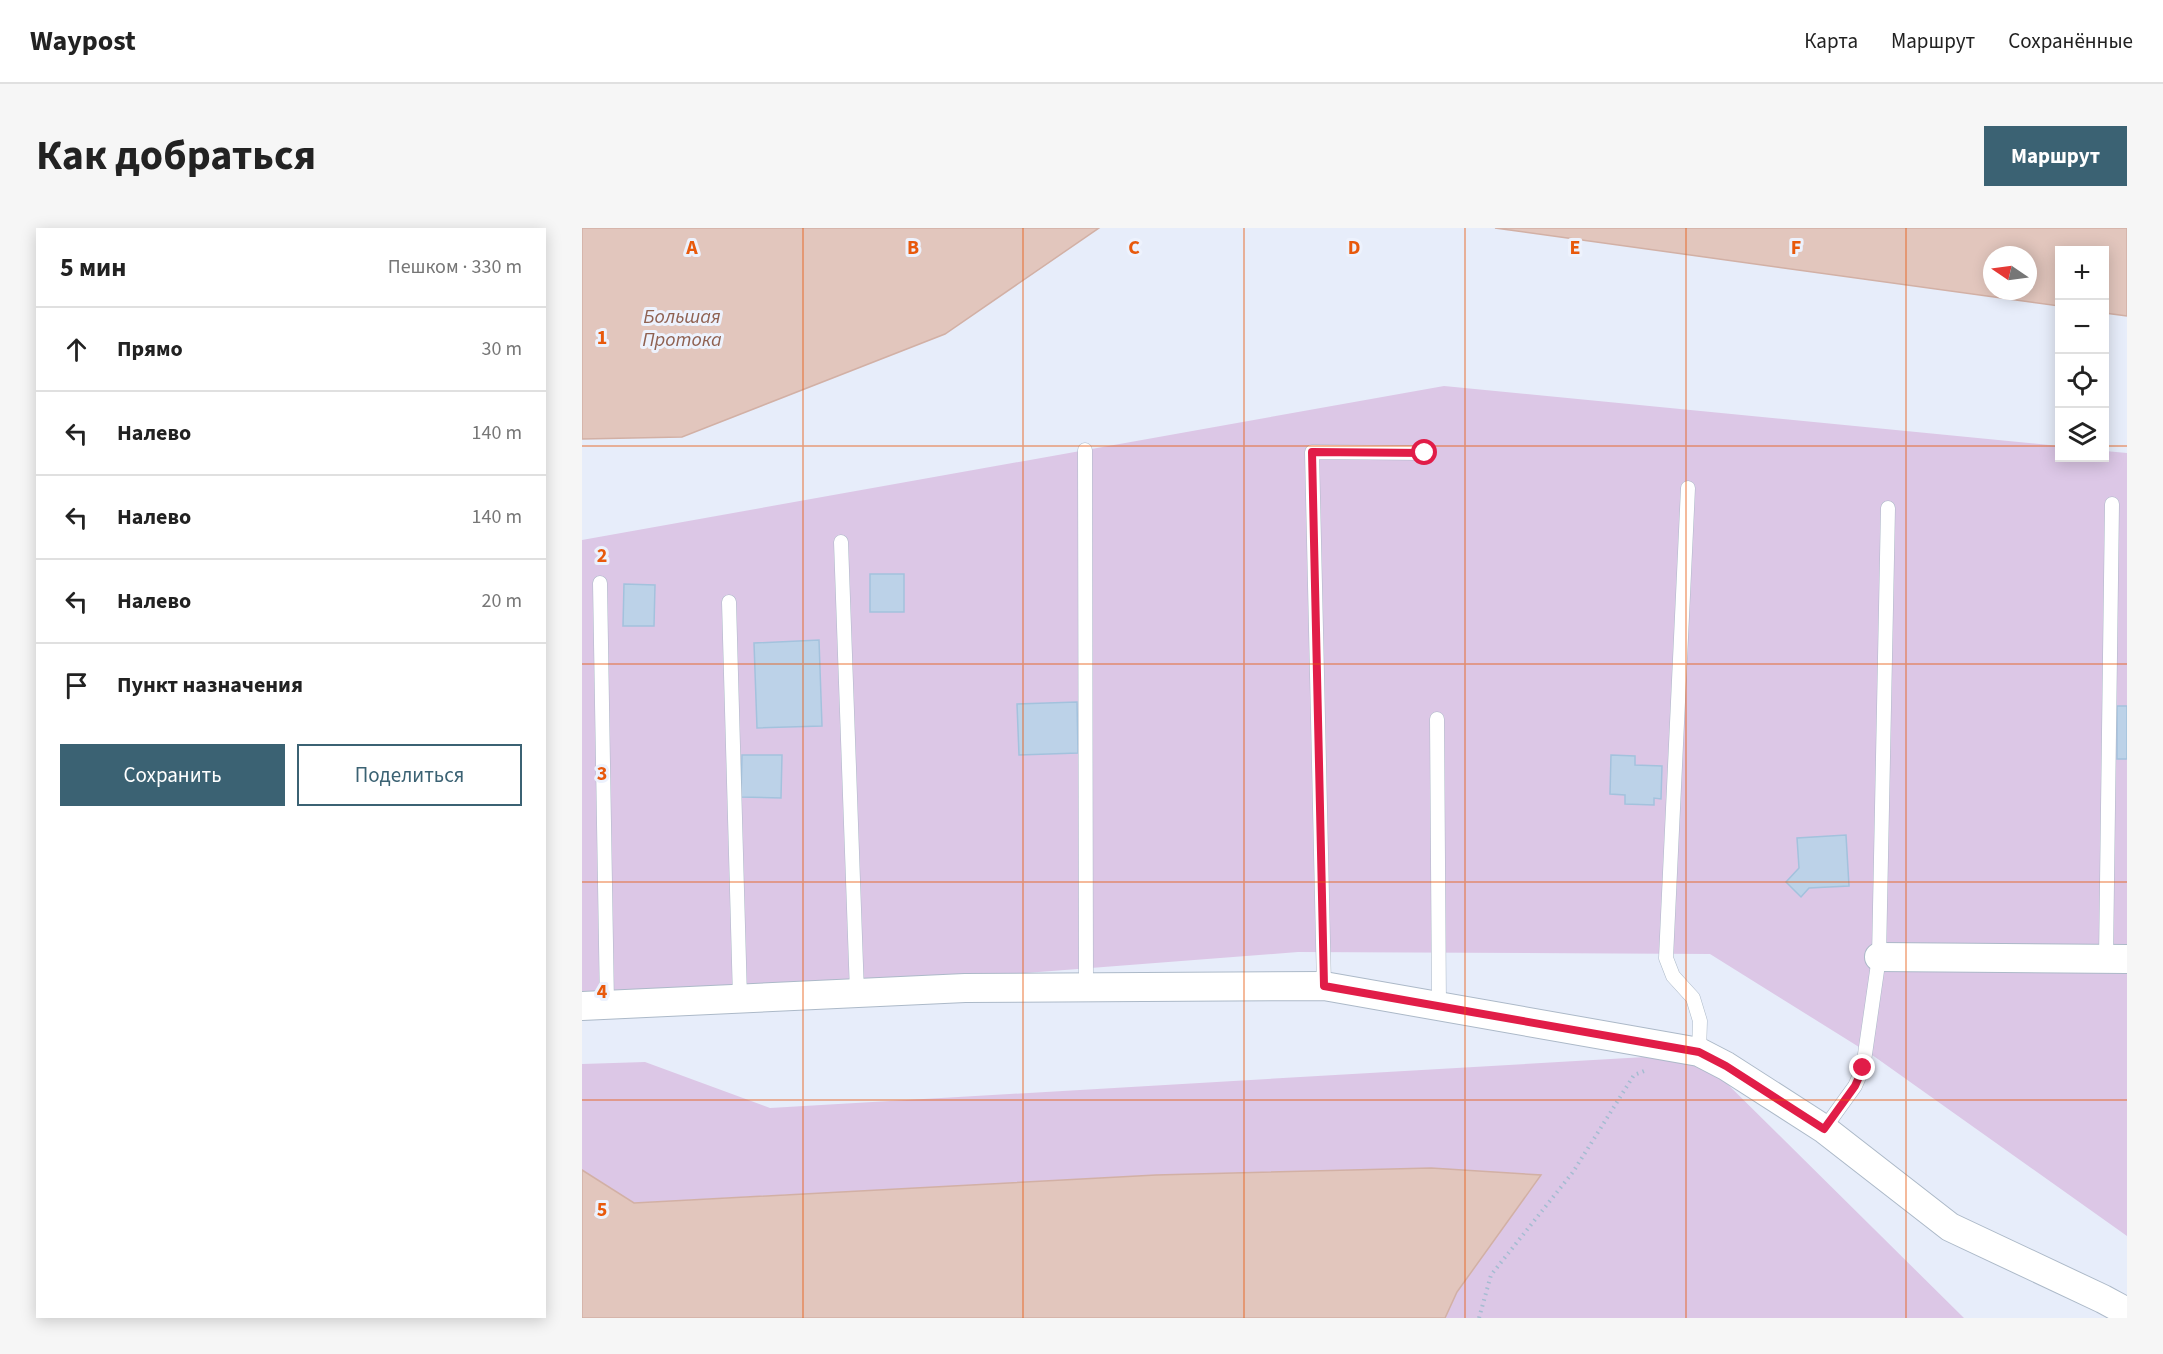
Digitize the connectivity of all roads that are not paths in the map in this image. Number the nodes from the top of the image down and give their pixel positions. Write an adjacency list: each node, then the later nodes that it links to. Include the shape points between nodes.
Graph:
1 (1085, 450): 13 (lane)
2 (1425, 453): 12 (lane, via 1312,452)
3 (1688, 488): 18 (lane, via 1666,958 1673,976 1693,998 1700,1021)
4 (2112, 504): 11 (lane)
5 (1888, 507): 10 (lane)
6 (840, 542): 14 (lane)
7 (600, 583): 16 (lane)
8 (729, 602): 15 (lane)
9 (1437, 719): 17 (lane)
10 (1879, 957): 11 (street); 19 (lane, via 1863,1068)
11 (2116, 959)
12 (1324, 986): 13 (street); 17 (street)
13 (1086, 987): 14 (street)
14 (857, 993): 15 (street)
15 (740, 998): 16 (street)
16 (594, 1005)
17 (1439, 1005): 18 (street)
18 (1699, 1052): 19 (street)
19 (1824, 1129): 20 (street, via 1950,1227)
20 (2127, 1312)

